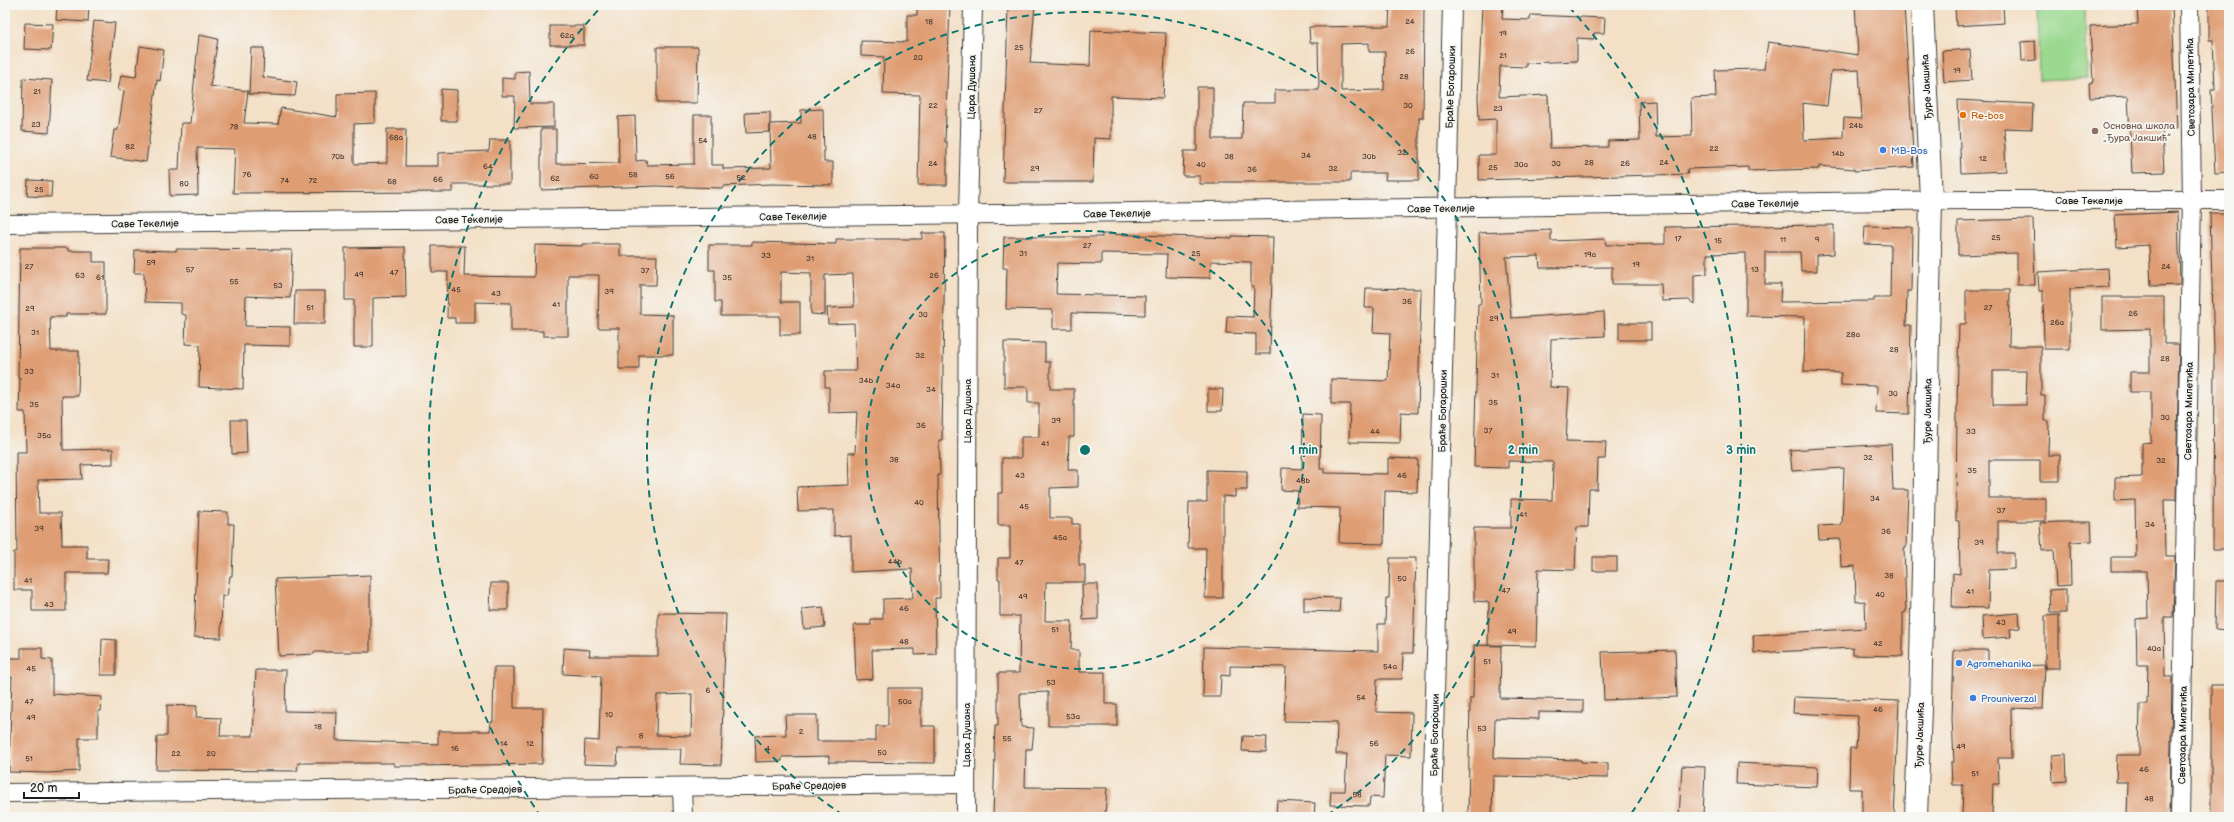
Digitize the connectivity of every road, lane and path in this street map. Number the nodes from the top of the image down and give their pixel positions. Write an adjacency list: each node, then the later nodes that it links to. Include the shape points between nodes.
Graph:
1 (973, 5): 9 (street, Цара Душана)
2 (1452, 5): 8 (street, Браће Богарошки)
3 (1922, 5): 5 (main road, Ђуре Јакшића)
4 (2189, 5): 6 (street, Светозара Милетића)
5 (1931, 200): 6 (street, Саве Текелије); 8 (street, Саве Текелије); 17 (main road, Ђуре Јакшића)
6 (2192, 200): 7 (street, Саве Текелије); 18 (street, Светозара Милетића)
7 (2229, 200)
8 (1447, 208): 9 (street, Саве Текелије); 16 (street, Браће Богарошки)
9 (968, 215): 10 (street, Саве Текелије); 11 (street, Цара Душана)
10 (5, 224)
11 (966, 784): 12 (street, Браће Средојев); 15 (street, Цара Душана)
12 (682, 787): 13 (street, Браће Средојев); 14 (street)
13 (5, 793)
14 (682, 817)
15 (966, 817)
16 (1432, 817)
17 (1916, 817)
18 (2180, 817)

